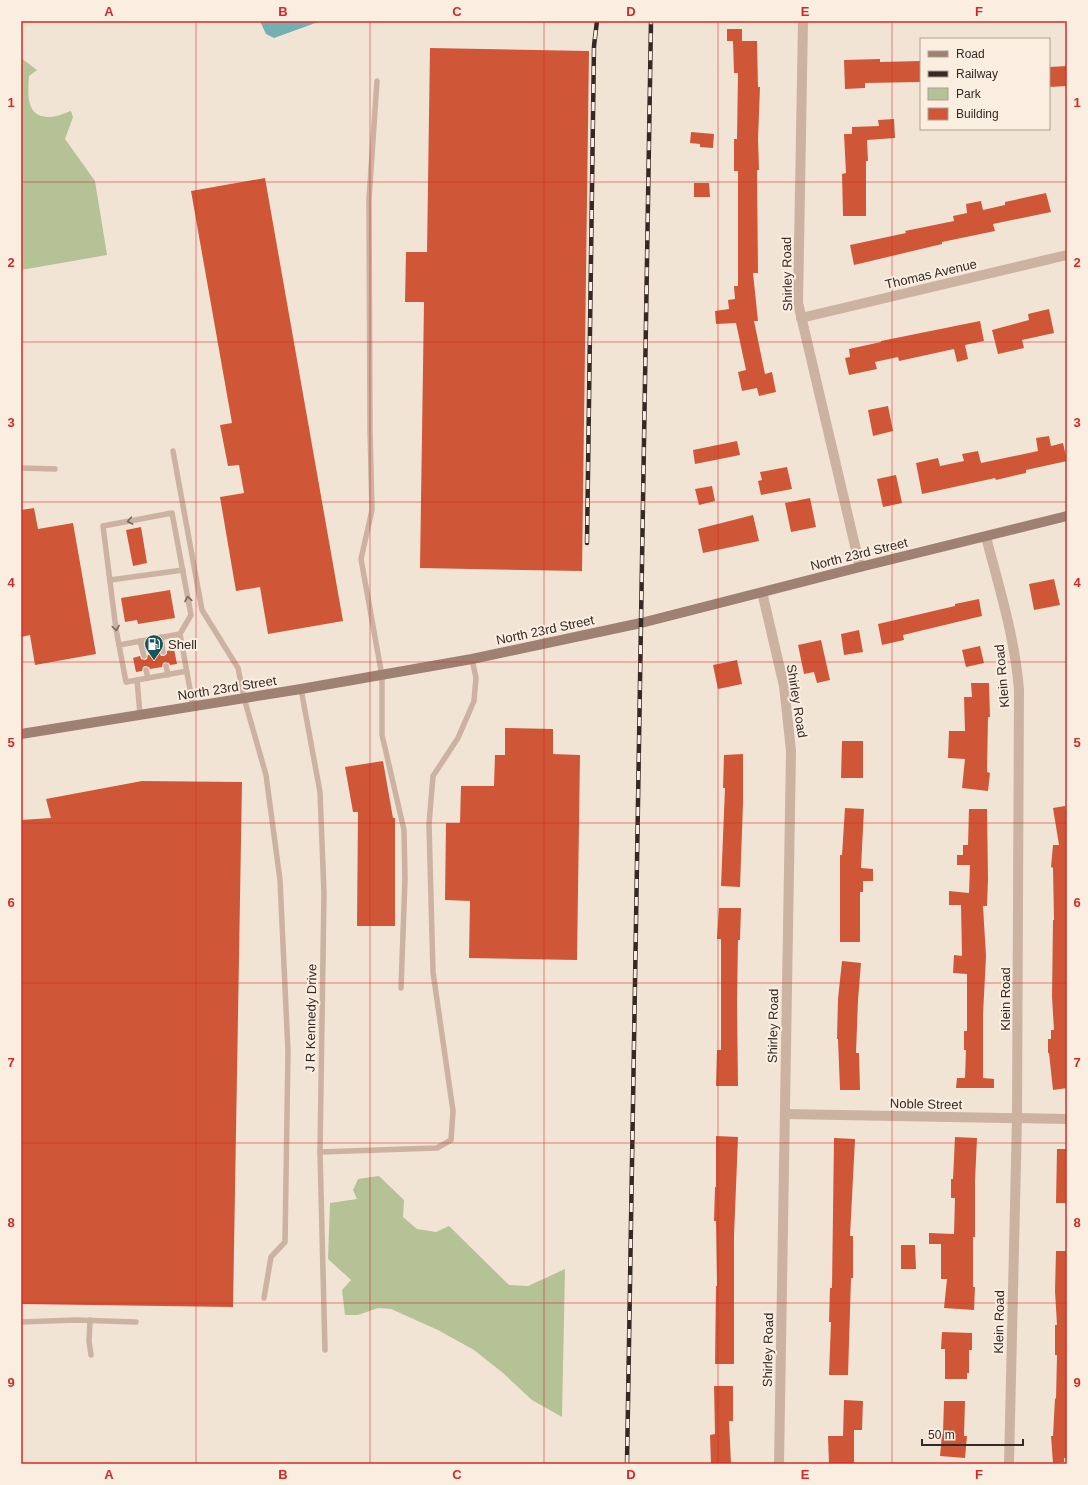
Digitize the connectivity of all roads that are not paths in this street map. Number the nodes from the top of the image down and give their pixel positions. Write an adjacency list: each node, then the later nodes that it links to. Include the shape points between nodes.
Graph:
1 (803, 21): 4 (street, Shirley Road, via 798,281)
2 (377, 81): 25 (lane, via 369,199 372,510 361,559)
3 (1067, 255): 4 (street, Thomas Avenue)
4 (801, 318): 10 (street, Shirley Road)
5 (173, 451): 29 (lane, via 202,610 238,668)
6 (21, 468): 7 (lane)
7 (56, 469)
8 (1067, 516): 9 (main road, North 23rd Street)
9 (986, 537): 10 (main road, North 23rd Street); 35 (street, Klein Road, via 1012,640 1019,690)
10 (860, 567): 13 (main road, North 23rd Street)
11 (182, 570): 12 (lane); 12 (lane, one-way to 12, via 172,513 103,526); 14 (lane, one-way to 11, via 191,615)
12 (110, 580): 17 (lane, one-way to 17)
13 (762, 592): 20 (main road, North 23rd Street, via 641,623); 34 (street, Shirley Road, via 784,686 791,751)
14 (180, 634): 15 (lane); 23 (lane)
15 (161, 638): 16 (lane); 18 (lane)
16 (140, 641): 17 (lane); 19 (lane)
17 (119, 645): 27 (lane, via 126,682)
18 (163, 652)
19 (144, 656)
20 (472, 659): 25 (main road, North 23rd Street); 37 (lane, via 476,678 474,701 458,738 433,776 429,824 433,972 453,1111 451,1140 437,1148)
21 (166, 666): 24 (lane)
22 (146, 670): 26 (lane)
23 (187, 672): 24 (lane); 30 (lane)
24 (168, 675): 26 (lane)
25 (382, 676): 28 (main road, North 23rd Street); 33 (lane, via 382,735 404,830)
26 (148, 678): 27 (lane)
27 (137, 680): 31 (lane)
28 (301, 689): 29 (main road, North 23rd Street); 37 (lane, J R Kennedy Drive, via 320,792 324,893)
29 (244, 698): 30 (main road, North 23rd Street); 38 (lane, via 266,775 280,880 288,1051 285,1242 271,1257)
30 (193, 706): 31 (main road, North 23rd Street)
31 (140, 714): 32 (main road, North 23rd Street)
32 (21, 734)
33 (401, 988)
34 (785, 1114): 35 (street, Noble Street); 44 (street, Shirley Road)
35 (1017, 1118): 36 (street, Noble Street); 45 (street, Klein Road)
36 (1067, 1119)
37 (320, 1152): 42 (lane, J R Kennedy Drive)
38 (264, 1298)
39 (90, 1320): 40 (lane); 41 (lane); 43 (lane)
40 (21, 1322)
41 (136, 1322)
42 (325, 1350)
43 (91, 1355)
44 (779, 1464)
45 (1009, 1464)

